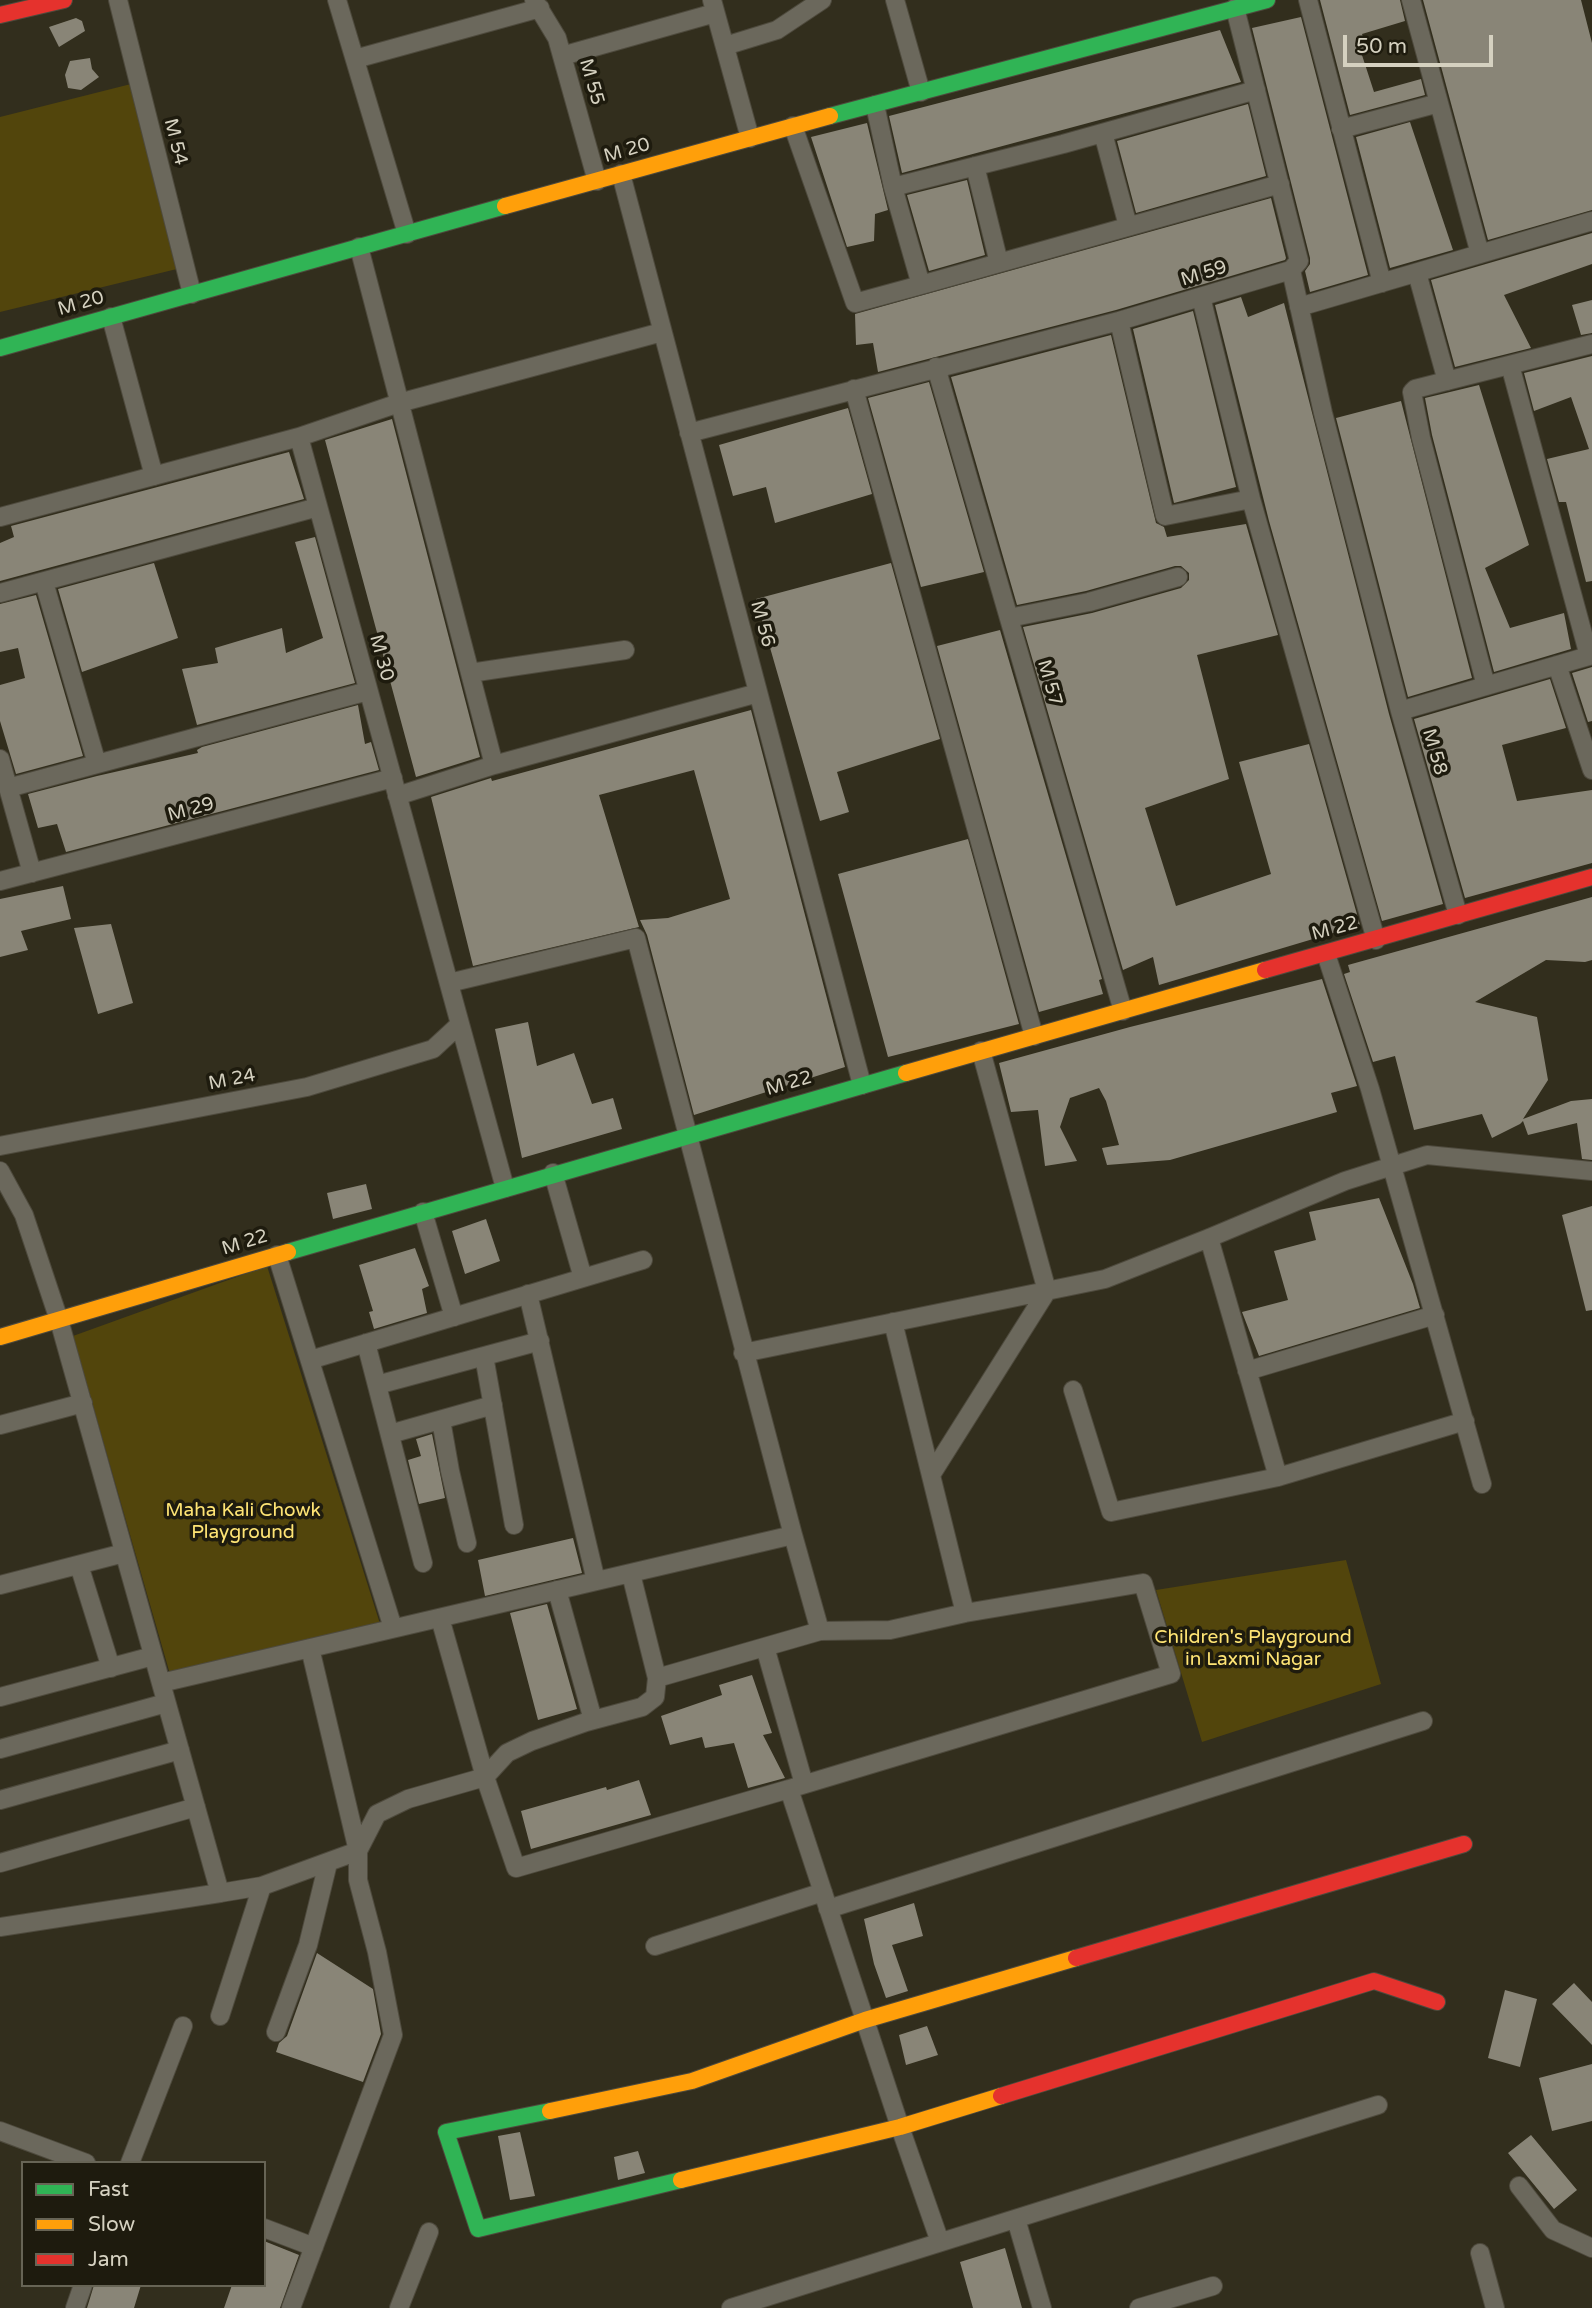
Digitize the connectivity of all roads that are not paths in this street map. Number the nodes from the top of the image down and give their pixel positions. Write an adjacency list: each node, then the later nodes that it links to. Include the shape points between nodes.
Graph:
1 (64, 0): 12 (street)
2 (118, 0): 39 (street, M 54)
3 (337, 0): 15 (street)
4 (822, 0): 13 (street, via 777,30)
5 (895, 0): 17 (street)
6 (1266, 0): 11 (street, M 20)
7 (1308, 0): 21 (street)
8 (1411, 0): 18 (street)
9 (537, 4): 14 (street, M 55); 15 (street)
10 (713, 6): 13 (street); 14 (street)
11 (1224, 7): 16 (street); 17 (street, M 20)
12 (0, 15)
13 (725, 46): 23 (street)
14 (562, 55): 26 (street, M 55)
15 (355, 60): 31 (street)
16 (1256, 90): 22 (street); 27 (street)
17 (921, 92): 19 (street, M 20)
18 (1439, 103): 21 (street); 33 (street)
19 (875, 105): 20 (street, M 20); 28 (street)
20 (793, 126): 23 (street, M 20); 38 (street, via 855,303)
21 (1341, 129): 37 (street)
22 (1103, 133): 24 (street); 30 (street)
23 (750, 138): 25 (street, M 20)
24 (975, 166): 28 (street); 34 (street)
25 (621, 174): 26 (street, M 20); 44 (street, M 56)
26 (597, 181): 31 (street, M 20)
27 (1280, 184): 30 (street); 35 (street, via 1299,261)
28 (894, 187): 38 (street)
29 (1592, 221): 33 (street)
30 (1128, 226): 34 (street)
31 (407, 234): 32 (street, M 20)
32 (359, 247): 39 (street, M 20); 51 (street)
33 (1480, 254): 36 (street)
34 (999, 263): 38 (street)
35 (1290, 270): 40 (street, M 59); 41 (street)
36 (1417, 273): 37 (street); 49 (street)
37 (1382, 283): 41 (street)
38 (921, 285)
39 (192, 294): 42 (street, M 20)
40 (1201, 297): 43 (street, M 59); 55 (street)
41 (1299, 307): 69 (street)
42 (111, 317): 46 (street, M 20); 54 (street)
43 (1119, 321): 48 (street, M 59); 55 (street, via 1164,516)
44 (662, 332): 51 (street); 52 (street, M 56)
45 (1592, 344): 47 (street)
46 (0, 348)
47 (1510, 365): 49 (street); 63 (street)
48 (936, 367): 50 (street, M 59); 61 (street, M 57)
49 (1447, 381): 66 (street, via 1415,389 1412,396)
50 (854, 389): 52 (street, M 59); 85 (street)
51 (399, 403): 53 (street); 65 (street)
52 (690, 433): 68 (street, M 56)
53 (299, 437): 54 (street); 56 (street, M 30)
54 (154, 476): 57 (street)
55 (1251, 499): 80 (street)
56 (318, 507): 59 (street); 67 (street, M 30)
57 (0, 517)
58 (1178, 577): 61 (street)
59 (44, 582): 60 (street); 71 (street)
60 (0, 593)
61 (1009, 618): 83 (street, M 57)
62 (625, 650): 65 (street)
63 (1590, 656): 64 (street, M 58)
64 (1557, 665): 66 (street, M 58); 73 (street)
65 (470, 673): 72 (street)
66 (1486, 686): 69 (street, M 58)
67 (368, 691): 71 (street); 74 (street, M 30)
68 (758, 693): 72 (street, M 29); 87 (street, M 56)
69 (1401, 711): 79 (street, M 58)
70 (0, 759): 75 (street)
71 (97, 764): 75 (street)
72 (494, 765): 74 (street, M 29)
73 (1592, 770)
74 (395, 787): 76 (street, M 29); 82 (street, M 30)
75 (8, 788): 76 (street)
76 (32, 873): 78 (street, M 29)
77 (1592, 877): 79 (street, M 22)
78 (0, 881)
79 (1458, 915): 80 (street, M 22)
80 (1376, 940): 81 (street, M 22)
81 (1326, 954): 83 (street, M 22); 90 (street)
82 (449, 983): 84 (street, M 30); 88 (street, via 636,938)
83 (1123, 1011): 85 (street, M 22)
84 (460, 1024): 89 (street, M 24, via 433,1049 307,1087); 94 (street, M 30)
85 (1034, 1036): 86 (street, M 22)
86 (981, 1051): 87 (street, M 22); 100 (street)
87 (862, 1084): 88 (street, M 22)
88 (689, 1134): 93 (street, M 22); 109 (street)
89 (0, 1146)
90 (1391, 1167): 92 (street, via 1427,1155); 96 (street, via 1345,1181); 102 (street)
91 (0, 1171): 104 (street, via 24,1215)
92 (1592, 1171)
93 (553, 1173): 94 (street, M 22); 99 (street)
94 (505, 1188): 95 (street, M 22)
95 (423, 1212): 97 (street, M 22); 103 (street)
96 (1209, 1238): 100 (street, via 1105,1279); 112 (street)
97 (277, 1255): 104 (street, M 22); 111 (street)
98 (643, 1259): 99 (street)
99 (583, 1278): 101 (street)
100 (1047, 1290): 105 (street); 121 (street)
101 (528, 1294): 103 (street); 107 (street)
102 (1435, 1315): 112 (street); 118 (street)
103 (454, 1317): 108 (street)
104 (59, 1320): 106 (street, M 22); 115 (street)
105 (893, 1322): 109 (street); 121 (street)
106 (0, 1337)
107 (540, 1341): 110 (street); 131 (street)
108 (366, 1343): 111 (street); 113 (street)
109 (743, 1353): 125 (street)
110 (484, 1356): 113 (street); 116 (street)
111 (310, 1360): 136 (street)
112 (1248, 1371): 122 (street)
113 (377, 1385): 120 (street)
114 (1073, 1390): 122 (street, via 1111,1512)
115 (83, 1403): 119 (street); 127 (street)
116 (492, 1405): 117 (street); 124 (street)
117 (441, 1420): 120 (street); 126 (street)
118 (1465, 1422): 122 (street); 123 (street)
119 (0, 1425)
120 (390, 1434): 128 (street)
121 (931, 1475): 134 (street)
122 (1278, 1477)
123 (1482, 1485)
124 (514, 1525)
125 (793, 1535): 130 (street); 137 (street)
126 (467, 1543)
127 (124, 1553): 129 (street); 140 (street)
128 (423, 1563)
129 (79, 1565): 132 (street); 141 (street)
130 (631, 1574): 131 (street); 142 (street)
131 (596, 1581): 133 (street)
132 (0, 1585)
133 (557, 1590): 135 (street); 146 (street)
134 (965, 1613): 137 (street, via 890,1630); 151 (street, via 1143,1583 1171,1674)
135 (440, 1618): 136 (street); 150 (street)
136 (393, 1628): 139 (street)
137 (820, 1631): 138 (street)
138 (765, 1647): 142 (street); 151 (street)
139 (310, 1648): 143 (street); 155 (street)
140 (153, 1656): 141 (street); 143 (street)
141 (111, 1668): 144 (street)
142 (657, 1678): 146 (street, via 652,1702)
143 (161, 1683): 145 (street)
144 (0, 1697)
145 (166, 1703): 148 (street); 149 (street)
146 (593, 1720): 150 (street, via 507,1753)
147 (1423, 1721): 160 (street)
148 (0, 1749)
149 (180, 1750): 152 (street); 153 (street)
150 (485, 1777): 151 (street, via 516,1868); 155 (street, via 408,1799 377,1814)
151 (796, 1786): 160 (street)
152 (0, 1800)
153 (195, 1807): 156 (street); 159 (street)
154 (1464, 1844): 165 (street)
155 (358, 1851): 157 (street); 178 (street, via 358,1880 393,2035)
156 (0, 1863)
157 (328, 1863): 158 (street); 167 (street, via 308,1945)
158 (262, 1886): 159 (street); 164 (street)
159 (220, 1893): 161 (street)
160 (826, 1901): 162 (street); 165 (street)
161 (0, 1927)
162 (655, 1946)
163 (1437, 2002): 169 (street, via 1374,1981)
164 (220, 2016)
165 (865, 2020): 169 (street); 169 (street, via 692,2081 446,2132 478,2229)
166 (183, 2026): 172 (street)
167 (276, 2032)
168 (1378, 2105): 174 (street)
169 (900, 2127): 177 (street)
170 (0, 2131): 171 (street)
171 (81, 2161)
172 (131, 2161)
173 (1519, 2186): 179 (street, via 1553,2230)
174 (1016, 2219): 177 (street); 187 (street)
175 (266, 2229): 178 (street)
176 (429, 2232): 185 (street)
177 (940, 2242): 186 (street)
178 (314, 2247): 184 (street)
179 (1592, 2248)
180 (1480, 2253): 189 (street)
181 (1213, 2286): 188 (street)
182 (82, 2287): 183 (street)
183 (75, 2308)
184 (291, 2308)
185 (399, 2308)
186 (731, 2308)
187 (1042, 2308)
188 (1139, 2308)
189 (1495, 2308)

